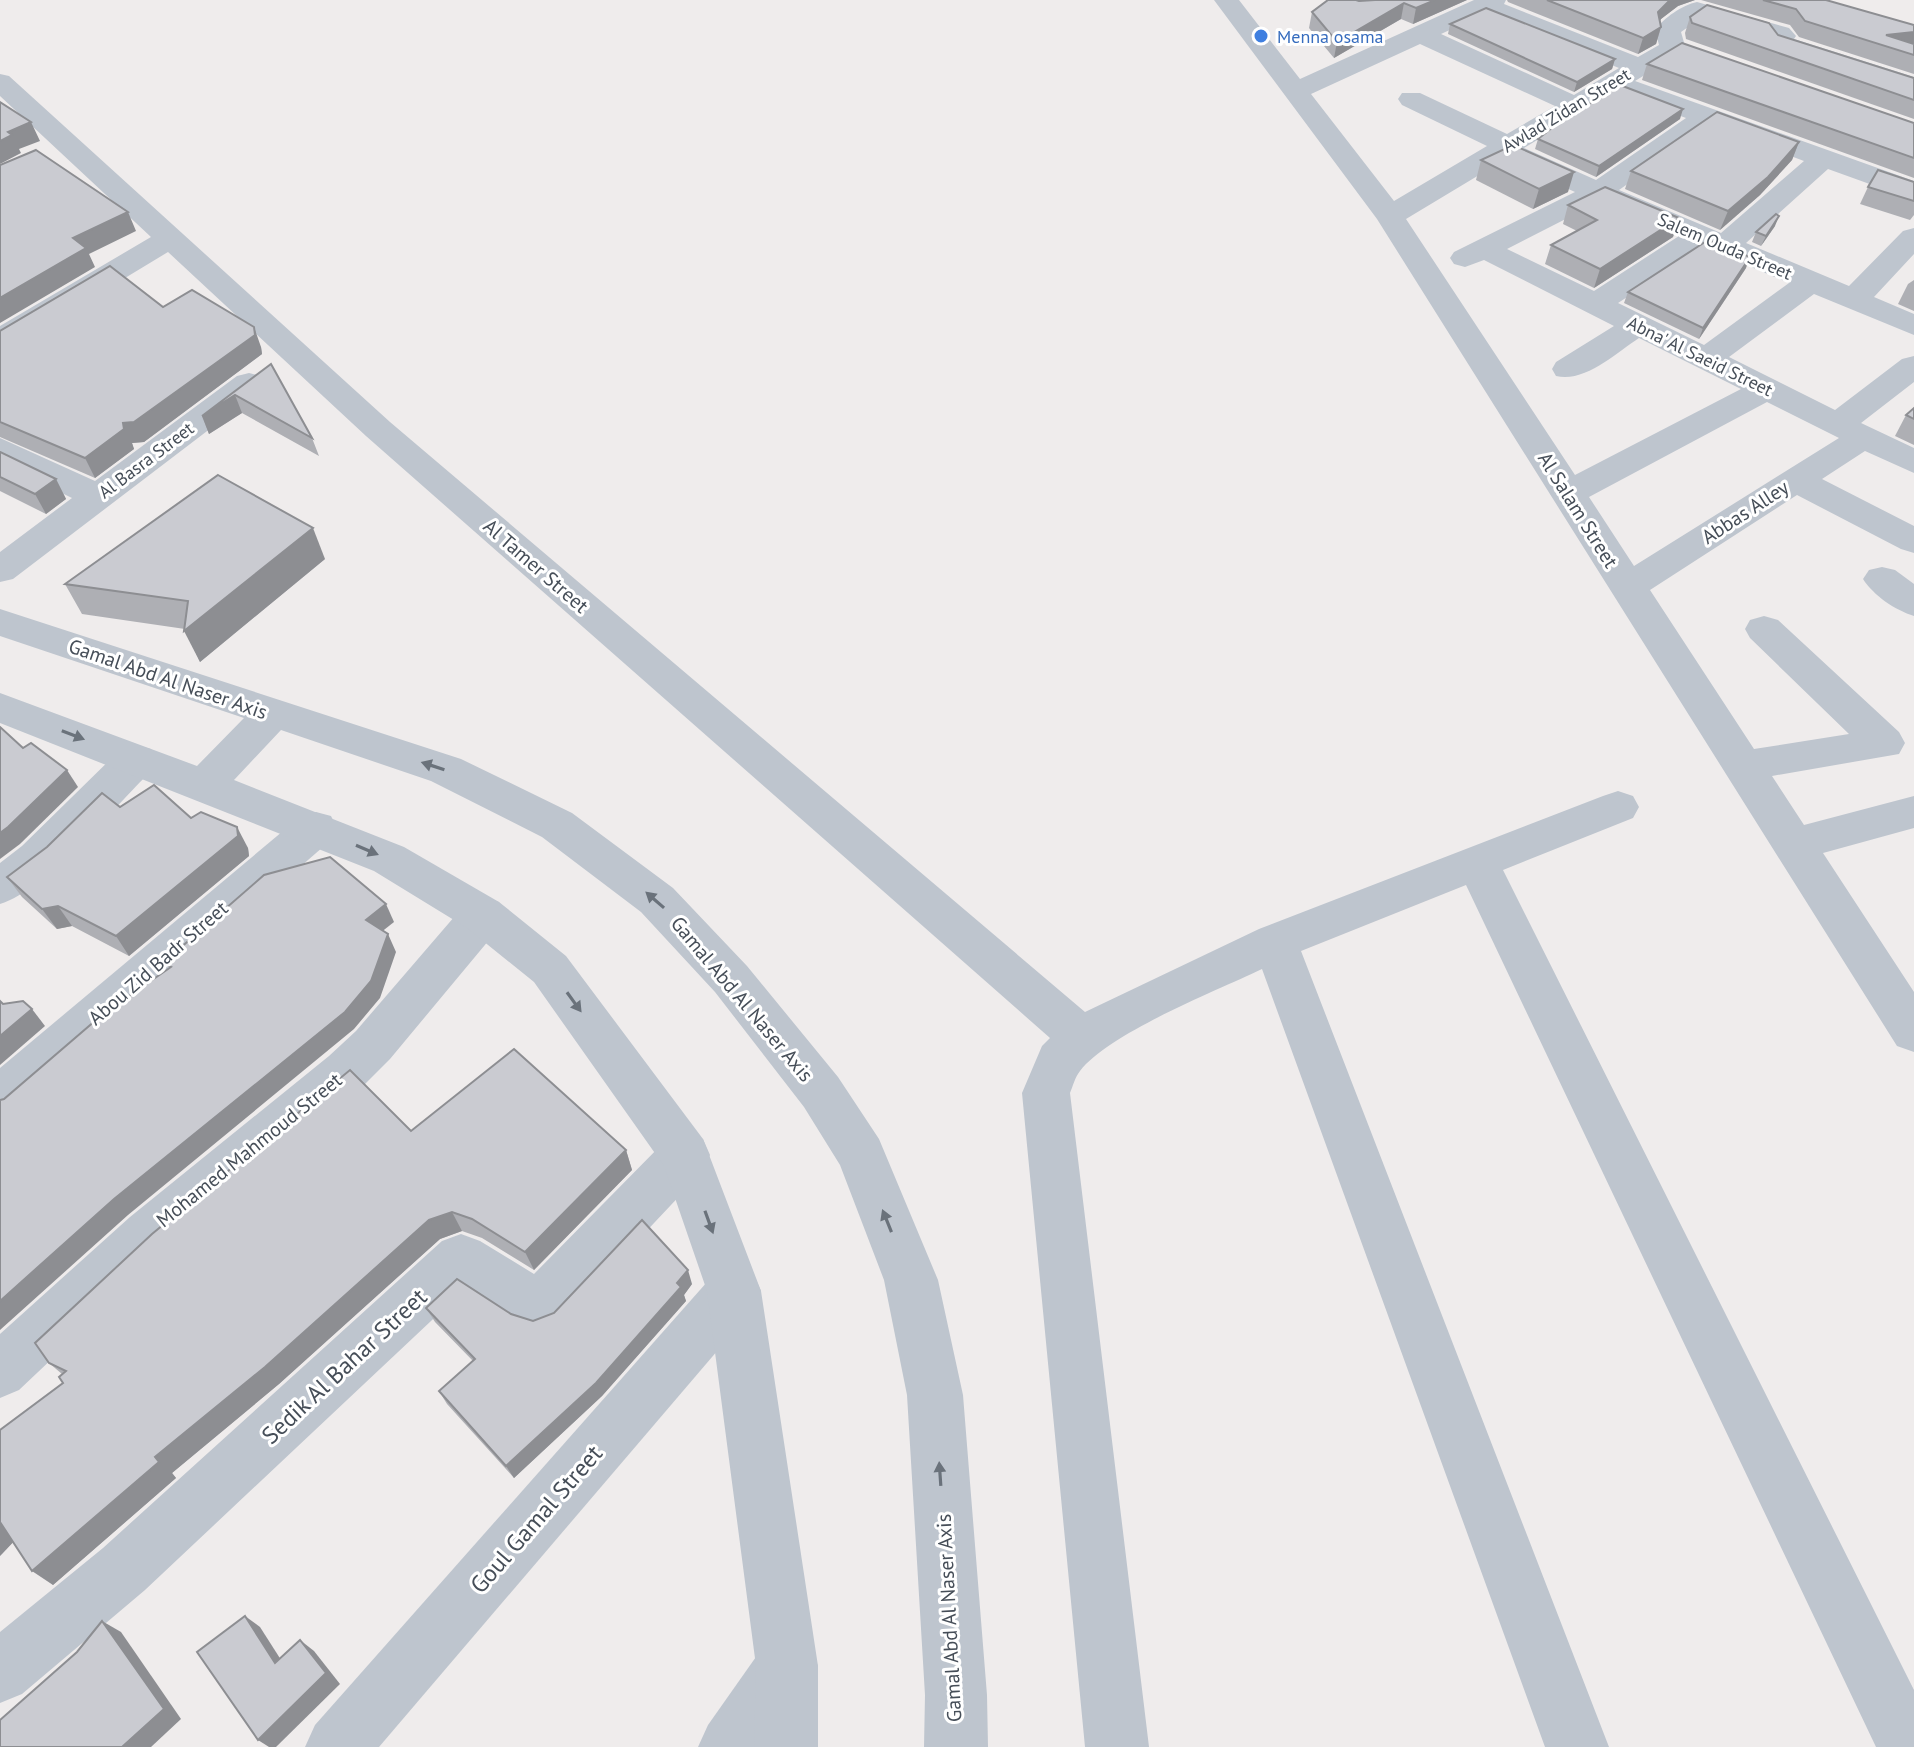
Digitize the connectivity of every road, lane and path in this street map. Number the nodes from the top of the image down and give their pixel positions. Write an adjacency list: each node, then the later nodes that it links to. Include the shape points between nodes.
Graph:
1 (1226, 0): 11 (street, Al Salam Street)
2 (1489, 2): 4 (street); 7 (street)
3 (1733, 8): 5 (street, via 1695,9 1668,30); 10 (street, via 1780,33 1782,43)
4 (1420, 34): 11 (street); 13 (street)
5 (1672, 46): 6 (street); 7 (street, Awlad Zidan Street)
6 (1701, 56)
7 (1639, 67): 9 (street, Awlad Zidan Street)
8 (0, 82): 21 (street, Al Tamer Street, via 53,150)
9 (1613, 82): 13 (street, Awlad Zidan Street); 14 (street)
10 (1914, 86)
11 (1294, 92): 19 (street, Al Salam Street)
12 (1411, 99): 15 (street, Salem Ouda Street)
13 (1575, 105): 15 (street, Awlad Zidan Street)
14 (1707, 116): 16 (street); 18 (street)
15 (1505, 145): 18 (street, Salem Ouda Street, via 1520,158); 19 (street, Awlad Zidan Street)
16 (1824, 158): 17 (street); 22 (street)
17 (1914, 191)
18 (1597, 192): 22 (street, Salem Ouda Street); 23 (street)
19 (1390, 216): 24 (street, Al Salam Street)
20 (1914, 237): 26 (street)
21 (170, 238): 30 (street); 31 (street, Al Tamer Street)
22 (1712, 241): 25 (street, Salem Ouda Street); 27 (street)
23 (1486, 250): 24 (street); 27 (street, Abna' Al Saeid Street)
24 (1427, 272): 40 (street, Al Salam Street)
25 (1810, 282): 26 (street, Salem Ouda Street); 32 (street)
26 (1853, 300): 29 (street, Salem Ouda Street)
27 (1595, 304): 28 (street, Abna' Al Saeid Street)
28 (1638, 325): 32 (street, Abna' Al Saeid Street); 34 (street)
29 (1914, 325)
30 (0, 340)
31 (292, 351): 41 (street, Al Basra Street); 63 (street, Al Tamer Street)
32 (1706, 359): 35 (street, Abna' Al Saeid Street)
33 (1914, 366): 36 (street, Abbas Alley)
34 (1568, 369)
35 (1766, 389): 36 (street, Abna' Al Saeid Street); 40 (street)
36 (1851, 431): 38 (street, Abna' Al Saeid Street); 39 (street, Abbas Alley)
37 (0, 449): 41 (street)
38 (1914, 462)
39 (1795, 480): 42 (street); 45 (street, Abbas Alley)
40 (1569, 493): 45 (street, Al Salam Street)
41 (96, 496): 43 (street, Al Basra Street)
42 (1914, 541)
43 (0, 570)
44 (1882, 579): 46 (street)
45 (1626, 588): 52 (street, Al Salam Street)
46 (1914, 603)
47 (0, 622): 50 (street, Gamal Abd Al Naser Axis)
48 (1764, 629): 52 (street, via 1884,743)
49 (0, 707): 51 (street, one-way to 51)
50 (271, 715): 53 (street); 73 (street, Gamal Abd Al Naser Axis, one-way to 50, via 935,1395 914,1295 861,1155 821,1092 731,979 657,900 557,825 446,770)
51 (136, 760): 53 (street); 59 (street, via 37,858)
52 (1742, 766): 57 (street, Al Salam Street)
53 (204, 785): 56 (street)
54 (1618, 807): 58 (street)
55 (1914, 812): 57 (street)
56 (316, 828): 60 (street, one-way to 60, via 389,859); 64 (street, Abou Zid Badr Street)
57 (1793, 845): 62 (street, Al Salam Street)
58 (1477, 862): 61 (street); 76 (street)
59 (0, 887)
60 (483, 915): 65 (street, one-way to 65, via 550,969); 67 (street, Mohamed Mahmoud Street, via 346,1071 148,1234)
61 (1275, 942): 63 (street); 75 (street)
62 (1914, 1032)
63 (1082, 1038): 74 (street, via 1059,1060 1046,1093)
64 (0, 1098)
65 (685, 1155): 66 (street, one-way to 66); 69 (street, Sedik Al Bahar Street, via 539,1307 461,1258 124,1569)
66 (734, 1291): 68 (street); 70 (street, Goul Gamal Street)
67 (0, 1371)
68 (787, 1666): 71 (street); 72 (street)
69 (0, 1672)
70 (337, 1747)
71 (730, 1747)
72 (786, 1747)
73 (956, 1747)
74 (1117, 1747)
75 (1577, 1747)
76 (1909, 1747)

